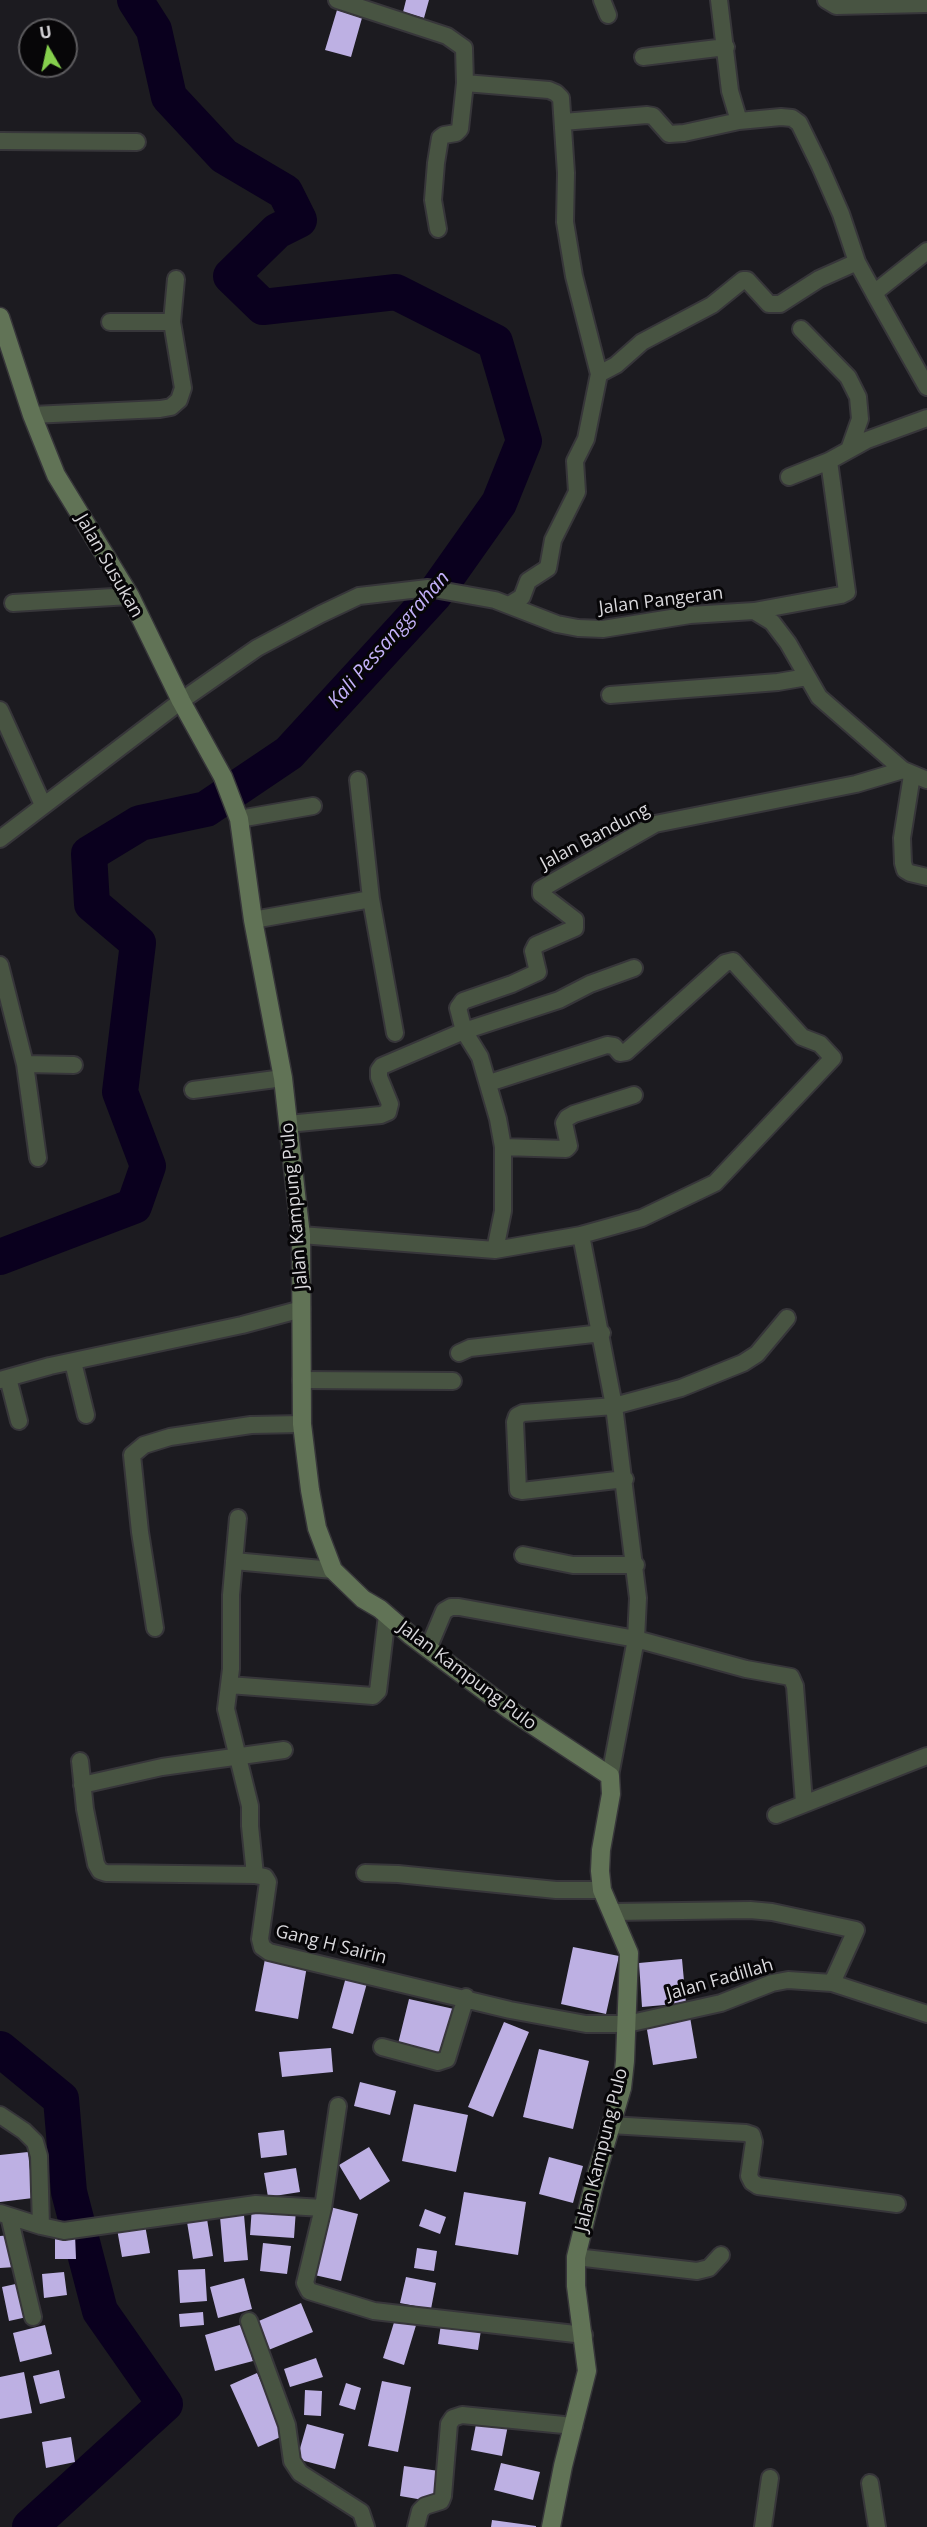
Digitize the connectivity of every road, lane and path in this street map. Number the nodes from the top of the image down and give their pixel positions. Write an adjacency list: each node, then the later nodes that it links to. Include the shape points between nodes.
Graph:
1 (337, 0): 7 (street, via 454,39 464,48)
2 (719, 0): 5 (street)
3 (826, 0): 4 (street, via 836,6)
4 (927, 4)
5 (726, 47): 6 (street); 8 (street, via 730,91)
6 (643, 57)
7 (465, 83): 9 (street, via 556,93 561,98); 12 (street, via 460,129 444,135 439,142 433,200)
8 (739, 121): 9 (street, via 669,134 653,116 647,115); 14 (street, via 781,117 799,123 834,197)
9 (563, 122): 21 (street, via 564,214 574,276)
10 (0, 141): 11 (street)
11 (137, 142)
12 (438, 229)
13 (927, 251): 16 (street)
14 (857, 262): 16 (street); 21 (street, via 819,279 780,304 769,304 743,280 712,305 642,342)
15 (176, 279): 19 (street)
16 (874, 293): 22 (street)
17 (0, 317): 23 (street, Jalan Susukan)
18 (110, 322): 19 (street)
19 (172, 322): 23 (street, via 183,388 179,400 171,407)
20 (801, 329): 25 (street, via 848,377 858,398 860,419)
21 (599, 374): 29 (street, via 586,439 575,461 577,492 552,540 548,568 528,581 522,597)
22 (927, 387)
23 (33, 415): 28 (street, Jalan Susukan, via 56,475)
24 (927, 418): 25 (street)
25 (849, 450): 26 (street)
26 (829, 460): 27 (street); 31 (street, Jalan Pangeran, via 847,592)
27 (789, 477)
28 (130, 596): 30 (street); 34 (street, Jalan Susukan)
29 (502, 602): 31 (street, Jalan Pangeran, via 556,624 603,629 690,615); 34 (street, Jalan Pangeran, via 428,588 359,596 257,648)
30 (13, 603)
31 (754, 611): 32 (street, via 772,622)
32 (807, 677): 33 (street); 36 (street, via 819,697)
33 (610, 695)
34 (181, 701): 38 (street, Jalan Pangeran); 40 (street, Jalan Susukan, via 223,777)
35 (0, 710): 38 (street)
36 (914, 775): 42 (street, via 902,838 903,862 905,870); 47 (street, Jalan Bandung, via 655,824 543,887 541,894 575,920 575,928 534,948 538,972 459,1004)
37 (358, 780): 43 (street)
38 (43, 806): 41 (street, Jalan Pangeran)
39 (313, 806): 40 (street)
40 (237, 813): 44 (street, Jalan Kampung Pulo)
41 (0, 839)
42 (927, 877)
43 (371, 899): 44 (street); 48 (street)
44 (253, 920): 51 (street, Jalan Kampung Pulo)
45 (0, 964): 49 (street)
46 (634, 968): 47 (street, via 559,1000)
47 (464, 1031): 52 (street, via 480,1057); 55 (street, via 382,1066 379,1077 390,1104 388,1112)
48 (394, 1033)
49 (25, 1064): 50 (street); 57 (street)
50 (74, 1065)
51 (283, 1078): 53 (street); 55 (street, Jalan Kampung Pulo)
52 (489, 1083): 56 (street); 59 (street, via 607,1045 620,1053 626,1052 724,963 733,961 801,1037 820,1044 833,1058 715,1183 642,1218)
53 (193, 1090)
54 (634, 1095): 56 (street, via 567,1118 566,1149)
55 (288, 1124): 58 (street, Jalan Kampung Pulo)
56 (502, 1147): 60 (street, via 503,1211)
57 (38, 1158)
58 (301, 1235): 60 (street); 61 (street, Jalan Kampung Pulo)
59 (581, 1235): 60 (street); 63 (street)
60 (495, 1250)
61 (302, 1309): 65 (street); 67 (street, Jalan Kampung Pulo)
62 (787, 1318): 69 (street, via 744,1364 681,1388)
63 (602, 1333): 64 (street, via 470,1348); 69 (street)
64 (459, 1353)
65 (73, 1362): 66 (street); 70 (street)
66 (4, 1379): 71 (street)
67 (301, 1380): 68 (street); 72 (street, Jalan Kampung Pulo)
68 (453, 1381)
69 (614, 1406): 73 (street); 73 (street, via 517,1416 517,1486 522,1491)
70 (86, 1415)
71 (19, 1421)
72 (302, 1424): 78 (street, Jalan Kampung Pulo, via 317,1528); 80 (street, via 251,1425 170,1437 144,1445 132,1455)
73 (625, 1479): 77 (street)
74 (238, 1518): 76 (street)
75 (523, 1556): 77 (street, via 573,1565)
76 (234, 1561): 78 (street); 83 (street)
77 (636, 1565): 81 (street)
78 (333, 1569): 79 (street, Jalan Kampung Pulo, via 363,1599)
79 (387, 1615): 82 (street, Jalan Kampung Pulo); 83 (street, via 378,1691 373,1696)
80 (155, 1628)
81 (636, 1639): 82 (street, via 451,1607 444,1611); 88 (street); 90 (street, via 746,1669 792,1677)
82 (428, 1649): 88 (street, Jalan Kampung Pulo, via 510,1710)
83 (229, 1685): 86 (street, via 226,1709)
84 (284, 1750): 86 (street)
85 (927, 1756): 90 (street)
86 (237, 1757): 89 (street, via 162,1767); 93 (street, via 250,1806)
87 (80, 1761): 89 (street)
88 (610, 1776): 94 (street, Jalan Kampung Pulo, via 611,1794 601,1850)
89 (82, 1785): 93 (street, via 100,1871)
90 (804, 1803): 91 (street)
91 (776, 1815)
92 (365, 1873): 94 (street, via 556,1890)
93 (255, 1875): 97 (street, Gang H Sairin, via 268,1882 260,1939 269,1953)
94 (602, 1890): 95 (street, Jalan Kampung Pulo)
95 (612, 1912): 96 (street, via 750,1910 856,1930); 99 (street, Jalan Kampung Pulo, via 628,1953)
96 (832, 1983): 98 (street, Jalan Fadillah); 99 (street, Jalan Fadillah, via 772,1983 721,2003)
97 (466, 1998): 99 (street, Gang H Sairin, via 586,2024); 100 (street, via 443,2062)
98 (927, 2014)
99 (627, 2024): 103 (street, Jalan Kampung Pulo, via 622,2088)
100 (382, 2047)
101 (338, 2106): 105 (street)
102 (0, 2115): 107 (street, via 35,2142)
103 (610, 2125): 104 (street, via 746,2133 752,2135 754,2142 749,2176 758,2186); 109 (street, Jalan Kampung Pulo)
104 (897, 2204)
105 (323, 2208): 107 (street, via 256,2205 64,2231); 112 (street, via 305,2283 309,2291 374,2311)
106 (5, 2214): 107 (street); 110 (street)
107 (41, 2226)
108 (721, 2255): 109 (street, via 709,2268 697,2271)
109 (576, 2257): 112 (street, Jalan Kampung Pulo)
110 (33, 2317)
111 (249, 2321): 116 (street, via 287,2425 292,2461 300,2473 361,2512)
112 (584, 2335): 113 (street, Jalan Kampung Pulo, via 587,2371)
113 (574, 2426): 117 (street, via 462,2415 453,2418 449,2424 443,2496 441,2501 420,2511); 118 (street, Jalan Kampung Pulo)
114 (770, 2478): 119 (street)
115 (870, 2483): 120 (street)
116 (366, 2527)
117 (416, 2527)
118 (551, 2527)
119 (763, 2527)
120 (877, 2527)

